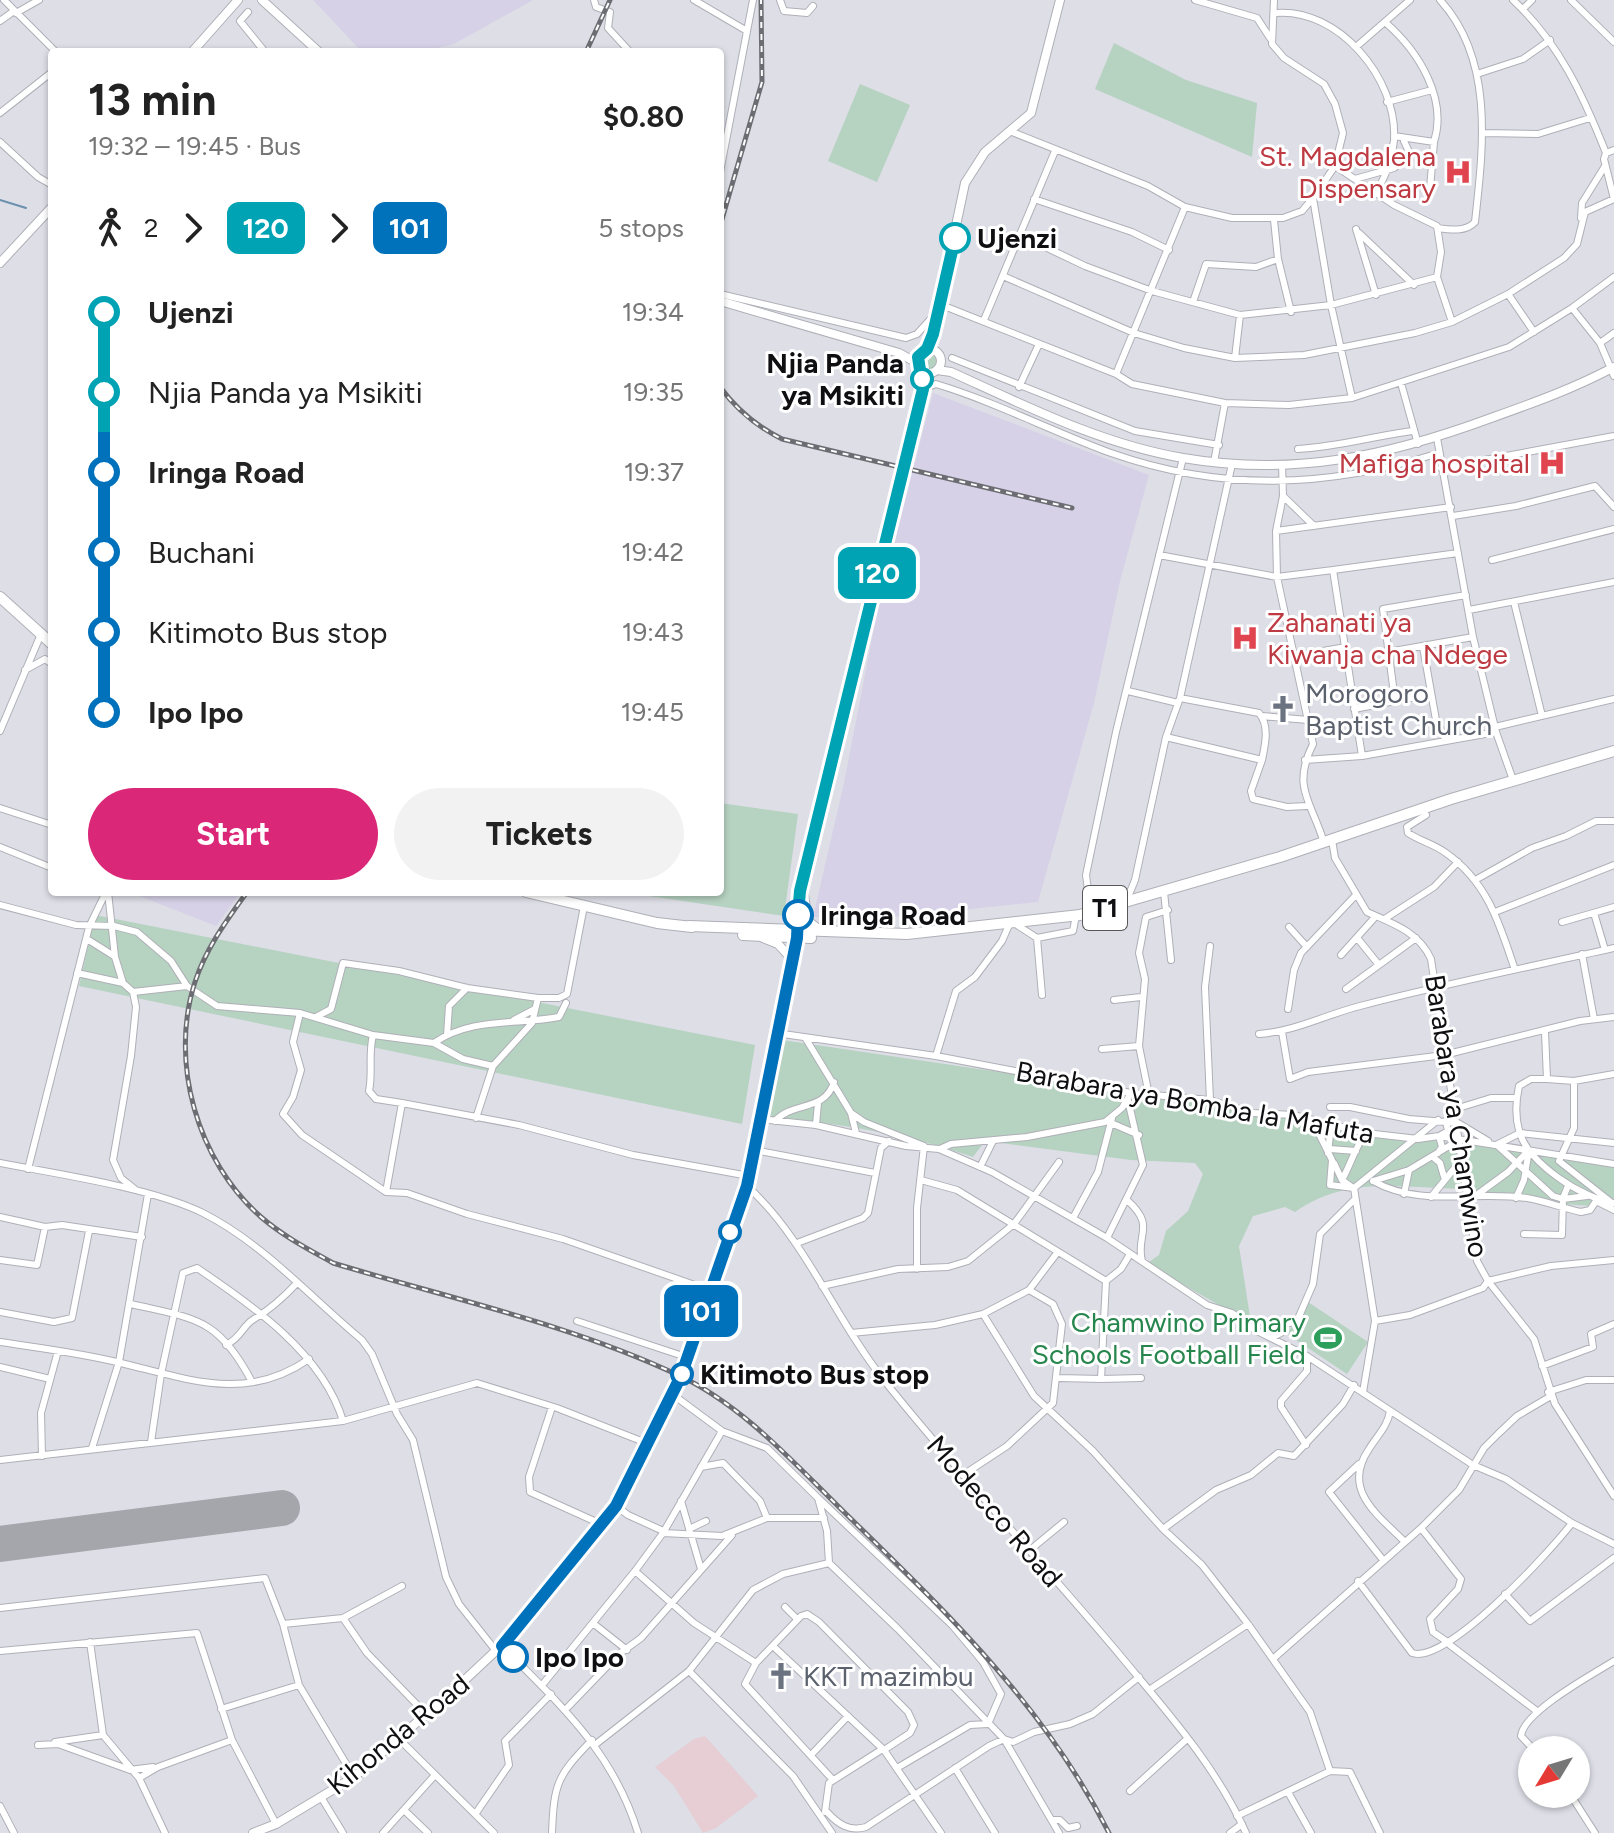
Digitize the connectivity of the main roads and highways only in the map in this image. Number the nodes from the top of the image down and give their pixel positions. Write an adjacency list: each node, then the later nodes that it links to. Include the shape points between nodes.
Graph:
1 (0, 597): 2 (highway)
2 (48, 640)
3 (1614, 751): 7 (highway, T1, via 1091,912 1012,924)
4 (543, 896): 5 (highway, T1)
5 (689, 926): 6 (highway, T1); 6 (highway, T1, via 757,936)
6 (793, 934): 7 (highway, T1); 7 (highway, T1)
7 (870, 934)

